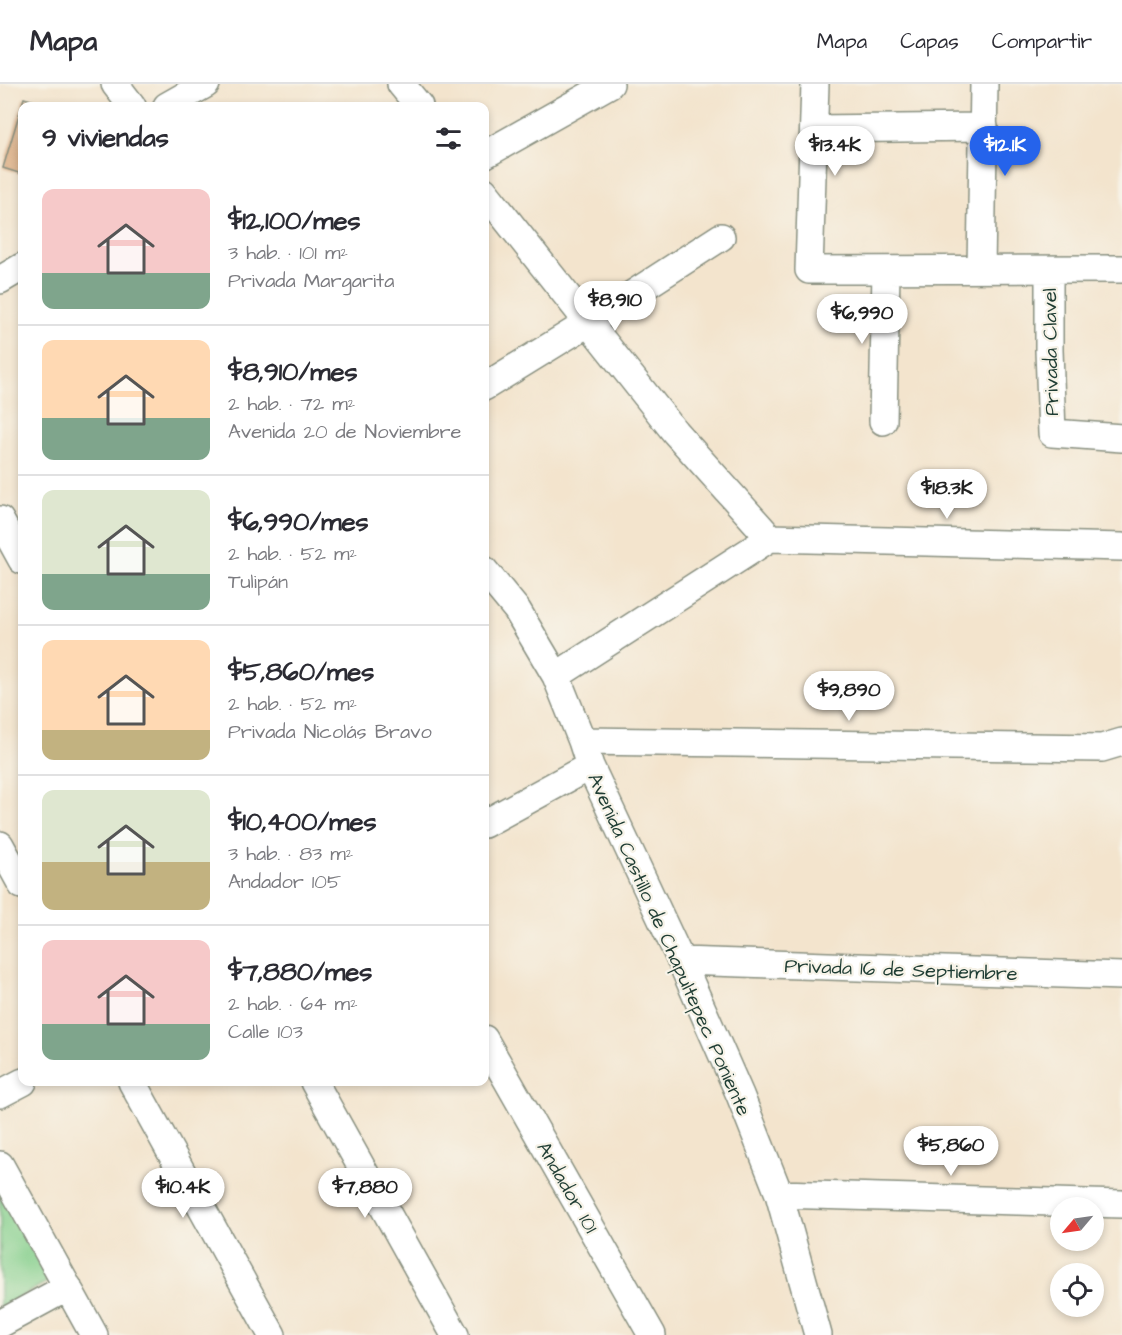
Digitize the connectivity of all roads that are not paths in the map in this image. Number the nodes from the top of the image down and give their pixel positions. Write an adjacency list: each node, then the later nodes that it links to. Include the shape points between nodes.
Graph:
1 (115, 84): 7 (street)
2 (206, 84): 8 (street)
3 (401, 84): 9 (street)
4 (610, 84): 12 (street)
5 (815, 84): 11 (street)
6 (984, 84): 10 (street)
7 (129, 102)
8 (174, 102)
9 (416, 102)
10 (984, 128): 11 (street); 16 (street)
11 (814, 129): 18 (street, via 809,270)
12 (489, 152)
13 (489, 197): 21 (street)
14 (721, 237): 21 (street)
15 (18, 269): 20 (street)
16 (981, 269): 18 (street); 19 (street)
17 (1122, 269): 19 (street)
18 (886, 270): 23 (street)
19 (1049, 270): 24 (street, Privada Clavel, via 1052,433)
20 (0, 280)
21 (588, 323): 22 (street); 26 (street, via 675,432)
22 (489, 384)
23 (883, 421)
24 (1122, 438)
25 (0, 520): 28 (street)
26 (770, 538): 27 (street); 30 (street)
27 (1122, 547)
28 (18, 553)
29 (489, 576): 30 (street, Avenida Castillo de Chapultepec Poniente, via 517,610)
30 (556, 676): 32 (street, Avenida Castillo de Chapultepec Poniente)
31 (1122, 742): 32 (street, via 1102,748)
32 (586, 753): 33 (street); 36 (street, Avenida Castillo de Chapultepec Poniente)
33 (489, 821)
34 (0, 845): 35 (street)
35 (18, 878)
36 (681, 961): 37 (street, Privada 16 de Septiembre); 44 (street, Avenida Castillo de Chapultepec Poniente)
37 (1122, 976)
38 (489, 1048): 51 (street, Andador 101)
39 (18, 1085): 42 (street)
40 (134, 1086): 49 (street)
41 (316, 1086): 50 (street)
42 (0, 1094)
43 (0, 1166): 46 (street)
44 (779, 1194): 45 (street); 52 (street, Avenida Castillo de Chapultepec Poniente)
45 (1122, 1204)
46 (68, 1287): 47 (street); 48 (street)
47 (0, 1324)
48 (94, 1335)
49 (272, 1335)
50 (455, 1335)
51 (652, 1335)
52 (818, 1335)

